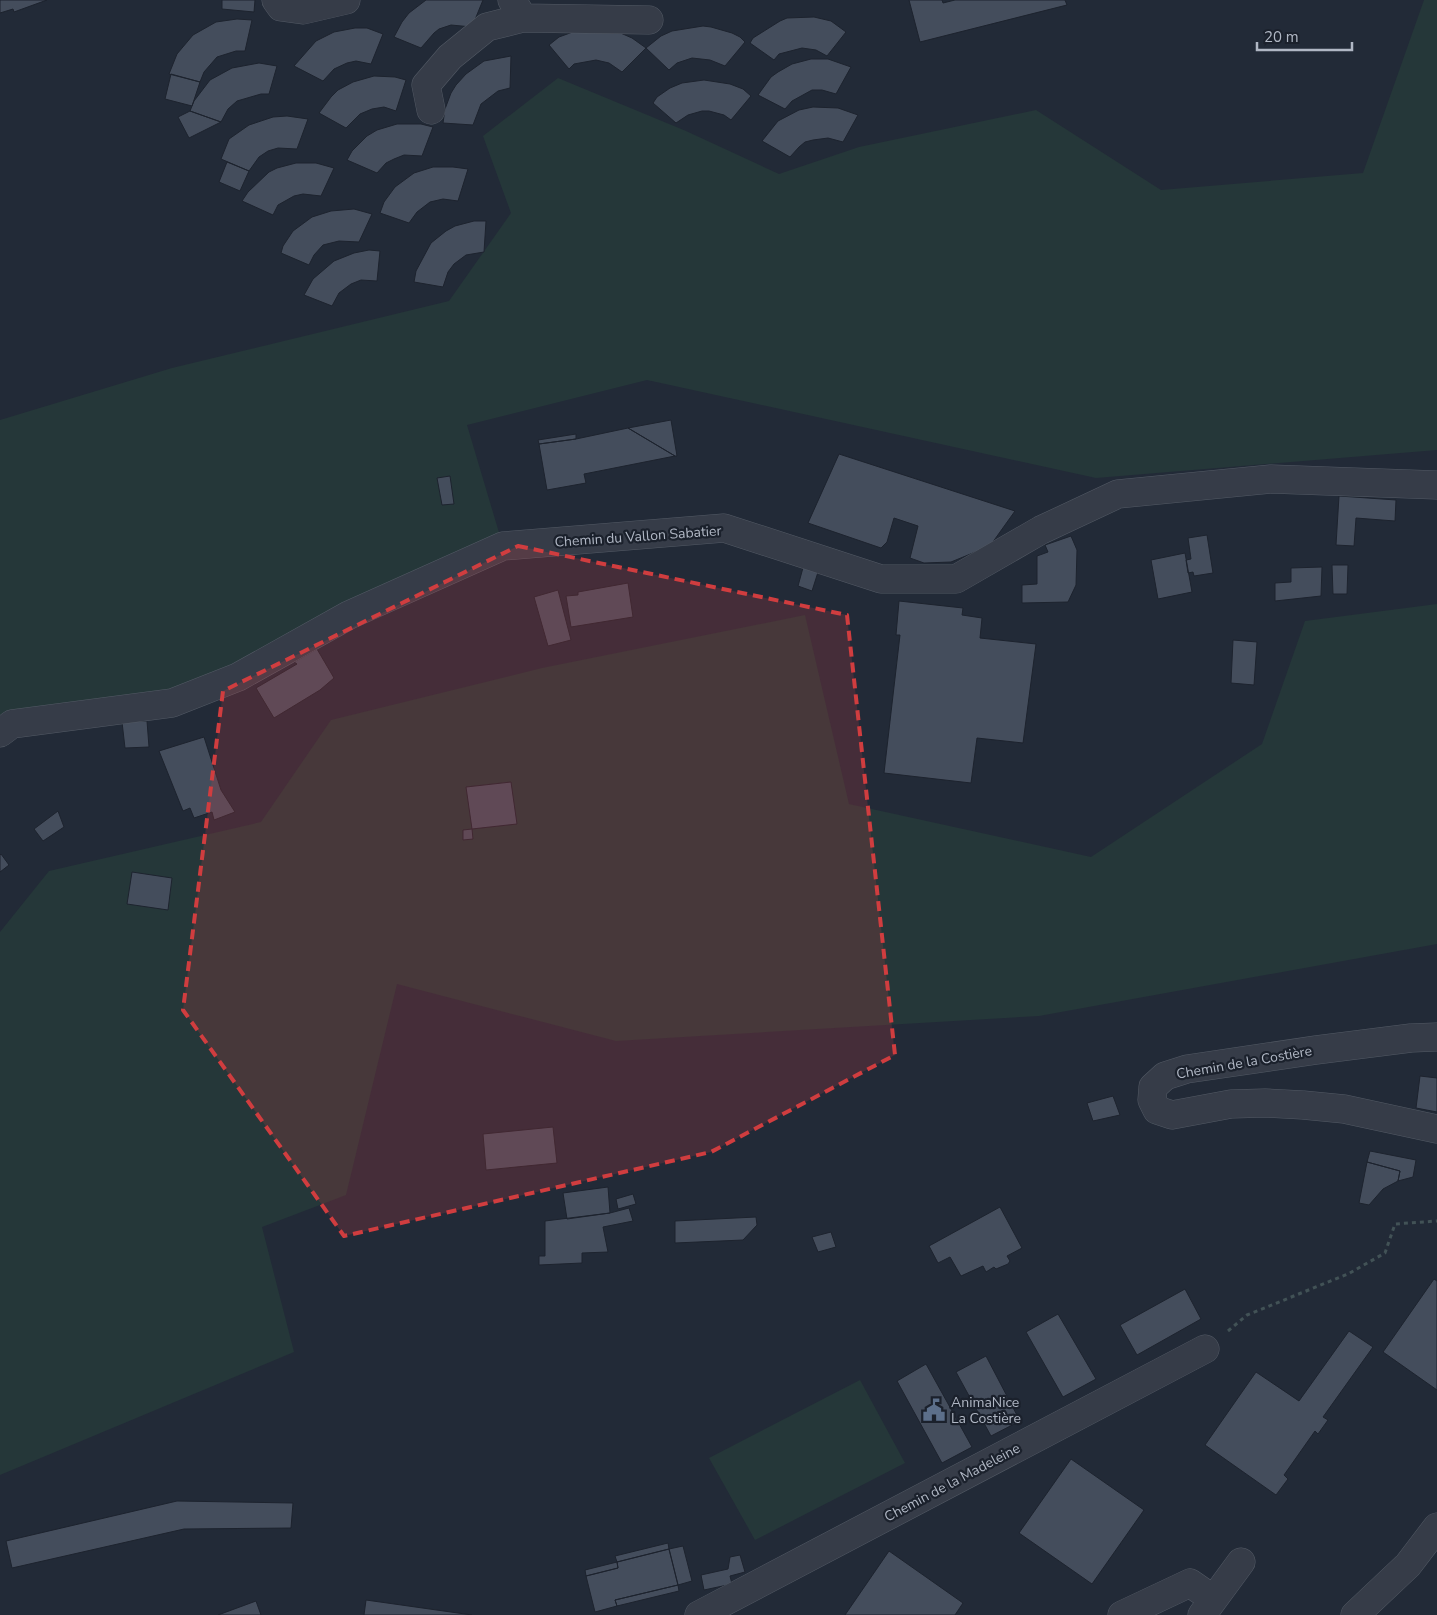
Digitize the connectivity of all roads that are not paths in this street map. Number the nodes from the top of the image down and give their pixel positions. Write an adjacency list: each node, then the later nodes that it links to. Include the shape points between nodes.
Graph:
1 (276, 0): 2 (street, via 281,7 303,10)
2 (346, 0)
3 (517, 9): 4 (street); 5 (street, via 487,27 450,57 426,85)
4 (649, 20)
5 (431, 110)
6 (1437, 485): 7 (street, Chemin du Vallon Sabatier, via 1271,479 1118,494 1041,530 956,579 881,579 724,528 503,546 349,615 238,677 172,703 12,724)
7 (0, 733)
8 (1437, 1037): 9 (street, Chemin de la Costière, via 1187,1069 1164,1076 1153,1087 1152,1100 1157,1110 1172,1115 1231,1104 1265,1103 1344,1109)
9 (1437, 1129)
10 (1205, 1349): 14 (street, Chemin de la Madeleine)
11 (1437, 1527): 16 (street, via 1408,1565)
12 (1241, 1562): 13 (street)
13 (1208, 1607): 15 (street, via 1190,1582)
14 (700, 1615)
15 (1122, 1615)
16 (1355, 1615)

